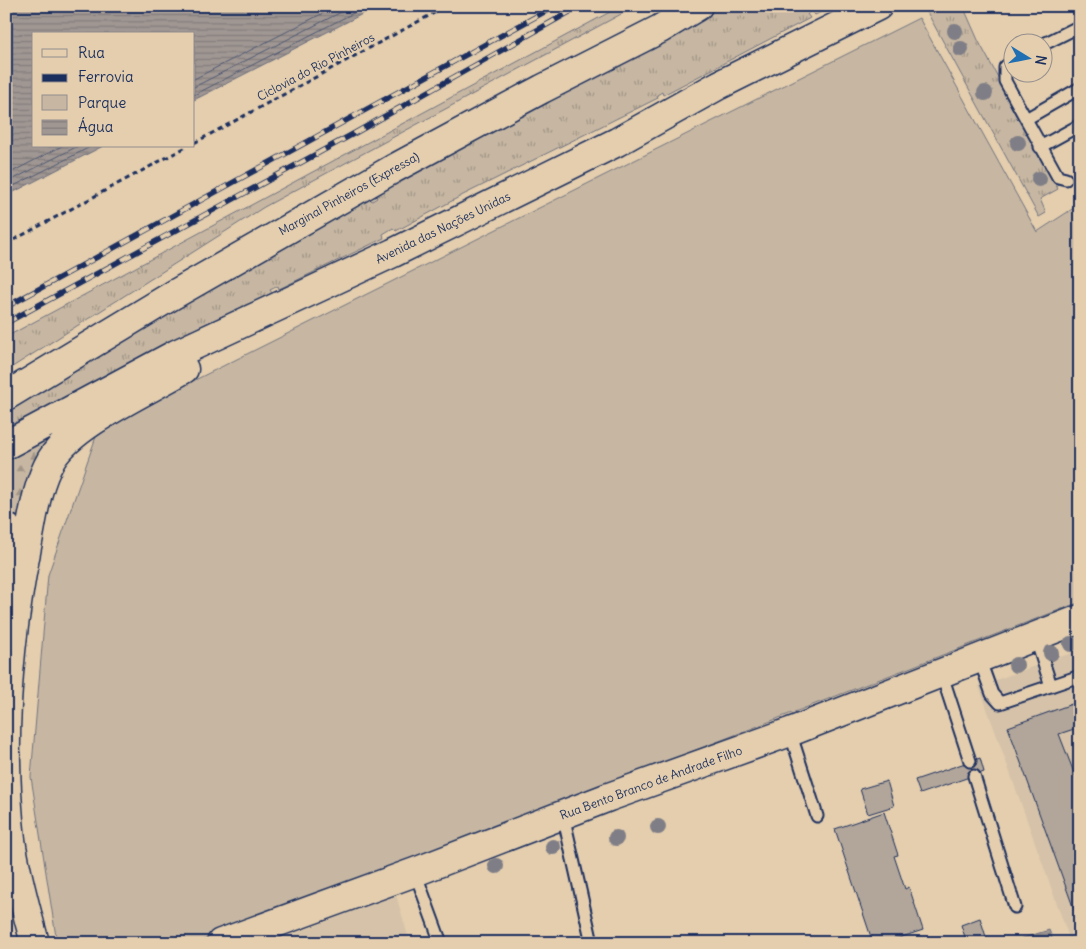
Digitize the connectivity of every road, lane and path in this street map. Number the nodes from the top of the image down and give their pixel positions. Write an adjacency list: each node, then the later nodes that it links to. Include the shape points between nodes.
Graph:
1 (446, 6): 10 (path, Ciclovia do Rio Pinheiros)
2 (698, 6): 16 (main road, Marginal Pinheiros (Expressa), via 393,169 173,295)
3 (878, 6): 15 (main road, Avenida das Nações Unidas, via 727,81 617,142)
4 (1080, 26): 5 (lane)
5 (1054, 39)
6 (1007, 82): 8 (lane)
7 (1080, 88): 8 (lane)
8 (1026, 119): 11 (lane)
9 (1080, 125): 11 (lane)
10 (195, 142)
11 (1040, 147): 13 (lane, via 1058,177)
12 (184, 148): 14 (path)
13 (1066, 179)
14 (6, 244)
15 (311, 291): 17 (main road, Avenida das Nações Unidas, via 176,354); 19 (main road, via 92,423 63,446 44,474)
16 (6, 396)
17 (6, 444)
18 (6, 527): 19 (main road, via 11,536)
19 (20, 582): 33 (main road, via 10,676 6,772 12,840)
20 (1080, 620): 21 (main road, Rua Bento Branco de Andrade Filho)
21 (1035, 636): 22 (main road, Rua Bento Branco de Andrade Filho); 25 (lane)
22 (979, 658): 23 (main road, Rua Bento Branco de Andrade Filho); 25 (lane, via 992,694 1000,703)
23 (941, 672): 26 (main road, Rua Bento Branco de Andrade Filho); 27 (lane)
24 (1080, 676): 25 (lane)
25 (1051, 686)
26 (790, 732): 29 (main road, Rua Bento Branco de Andrade Filho); 30 (lane)
27 (970, 761)
28 (974, 776): 32 (lane)
29 (563, 815): 31 (main road, Rua Bento Branco de Andrade Filho); 36 (lane)
30 (817, 816)
31 (415, 872): 34 (main road, Rua Bento Branco de Andrade Filho); 35 (lane)
32 (1015, 908)
33 (35, 943)
34 (221, 943)
35 (441, 943)
36 (592, 943)

